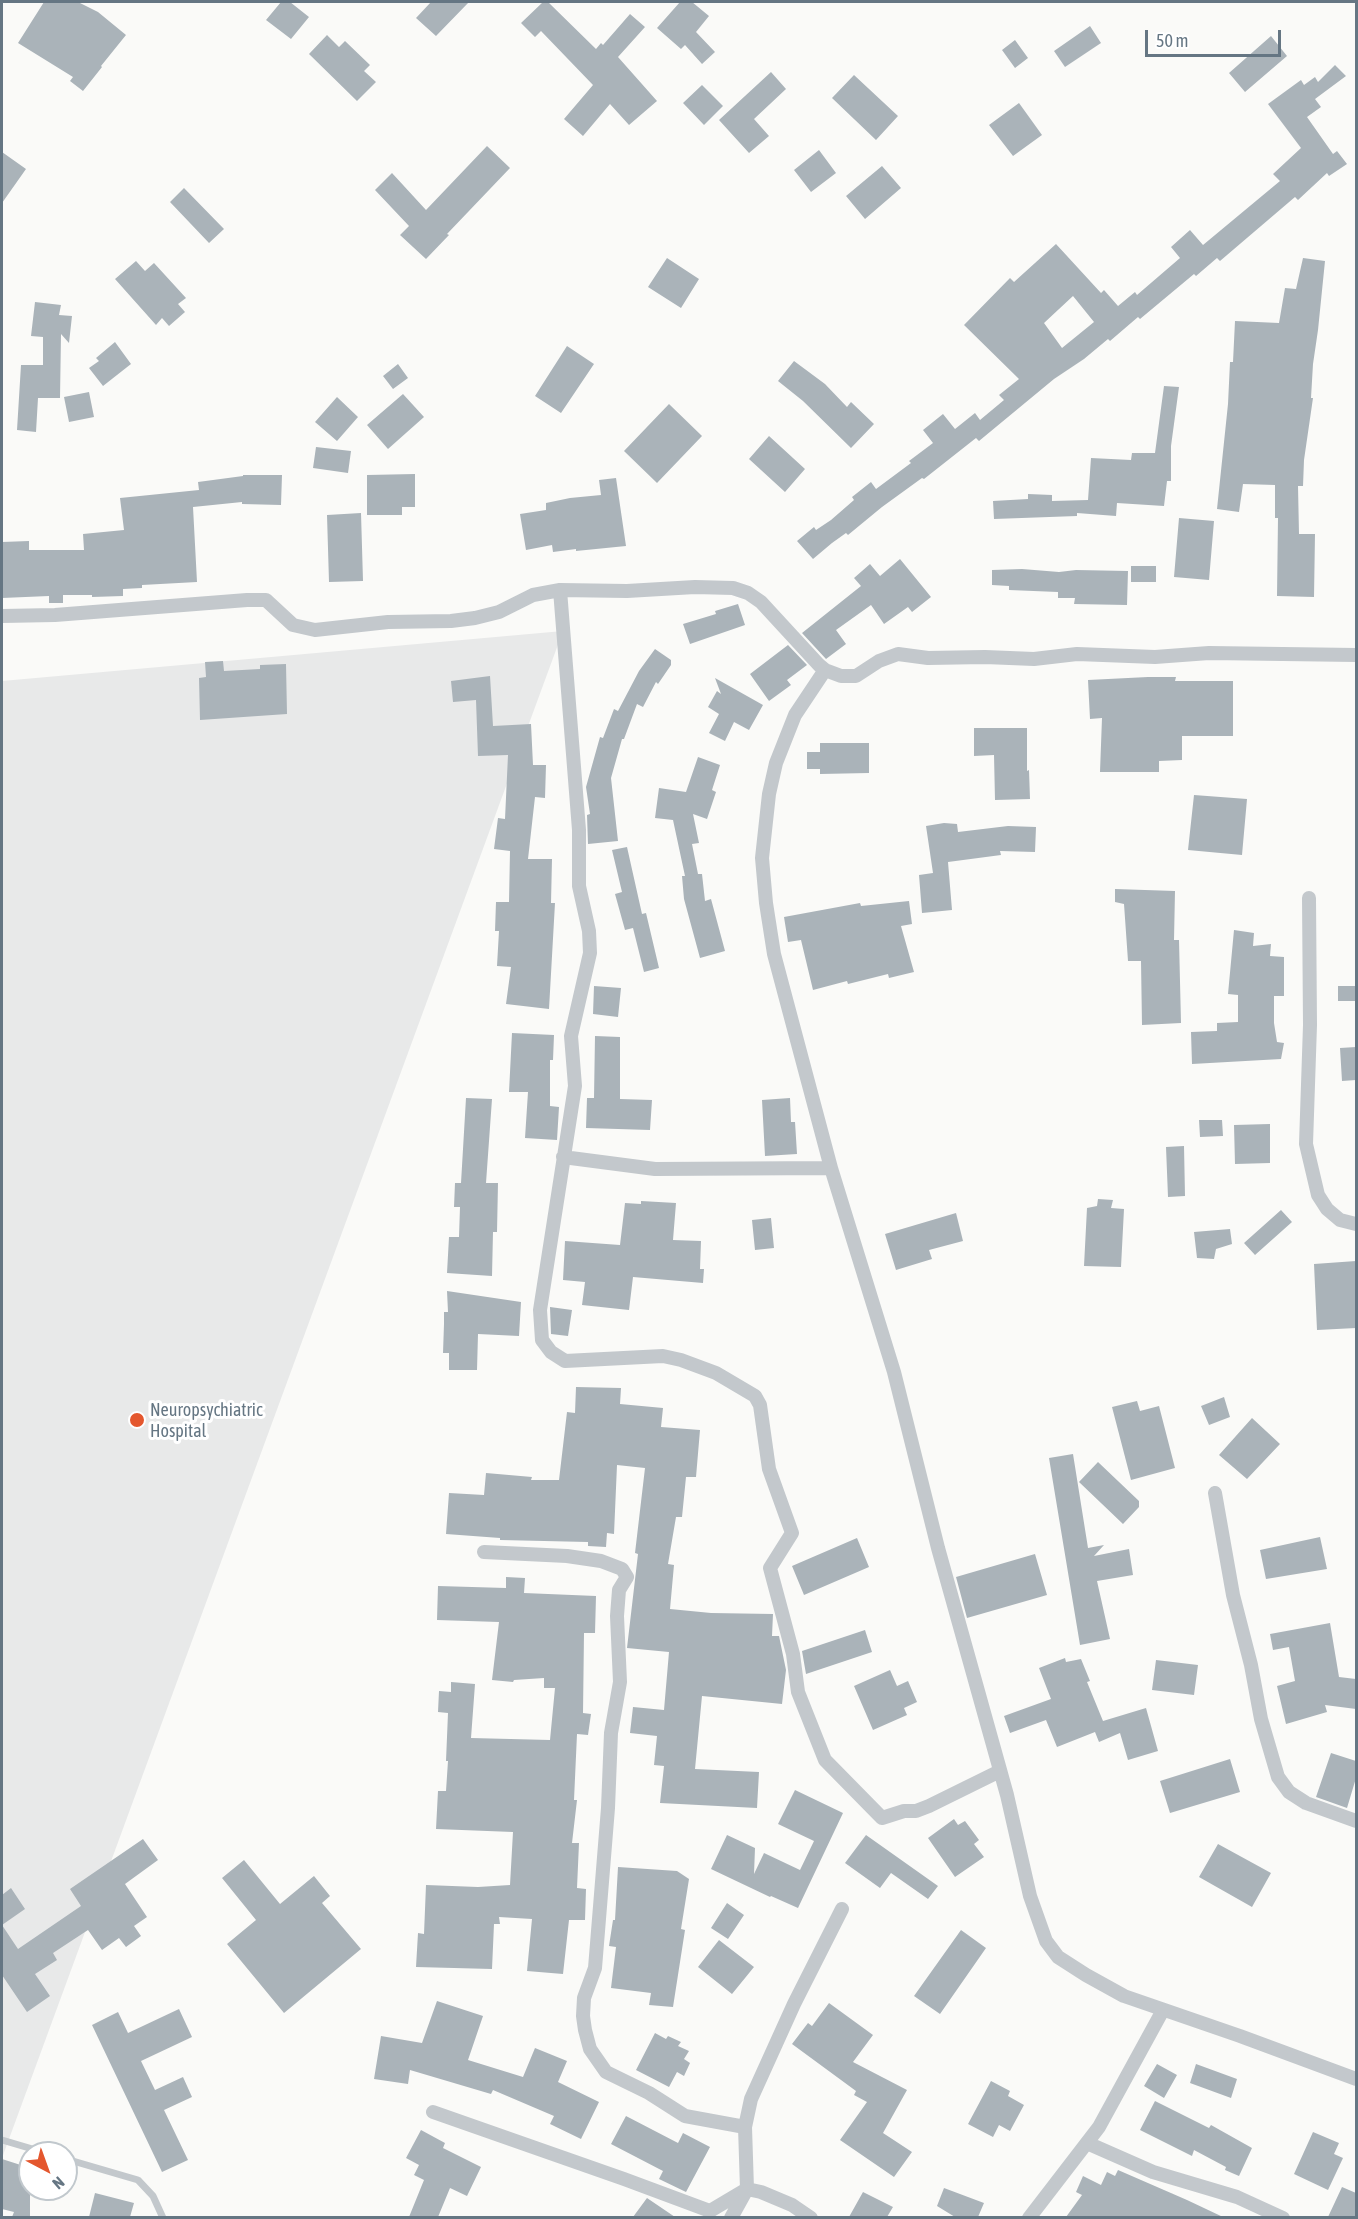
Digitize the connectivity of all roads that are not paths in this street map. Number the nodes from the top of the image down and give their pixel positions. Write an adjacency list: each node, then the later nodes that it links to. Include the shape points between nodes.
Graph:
1 (560, 590): 2 (street, via 533,595 499,612 475,618 315,630 293,625 266,600); 4 (street, via 742,590 761,602); 6 (street, via 579,830 579,886 590,952 571,1036 575,1086)
2 (2, 616)
3 (1356, 655): 4 (street, via 1077,654 1034,659 898,654 856,676)
4 (825, 670): 7 (street, via 795,715 776,763 762,858 774,954)
5 (1309, 898): 8 (street, via 1306,1144 1318,1195 1340,1220)
6 (563, 1157): 7 (street, via 655,1169); 11 (street, via 540,1310 542,1340 550,1352 565,1361 663,1356 681,1360 755,1396 760,1406 769,1469 792,1533 770,1568 793,1654 798,1692 825,1760 882,1818 929,1806)
7 (831, 1168): 11 (street, via 894,1372)
8 (1356, 1224)
9 (1215, 1493): 12 (street, via 1233,1595 1278,1777 1289,1792 1306,1803)
10 (483, 1552): 17 (street, via 601,1561 622,1569 627,1576 619,1590 620,1682 611,1733 595,1968 584,1998 585,2030 590,2049 606,2072 685,2116)
11 (1000, 1771): 14 (street, via 1030,1896 1046,1941 1058,1957 1086,1976)
12 (1356, 1821)
13 (842, 1909): 17 (street, via 751,2099)
14 (1163, 2010): 15 (street); 19 (street)
15 (1356, 2079)
16 (433, 2112): 22 (street, via 710,2211)
17 (745, 2127): 22 (street)
18 (2, 2140): 20 (lane)
19 (1087, 2143): 26 (street); 27 (street, via 1154,2172 1237,2196)
20 (18, 2145)
21 (78, 2162): 23 (lane, via 138,2180 153,2196)
22 (747, 2189): 24 (street); 25 (street, via 792,2205)
23 (163, 2217)
24 (732, 2217)
25 (811, 2217)
26 (1029, 2217)
27 (1283, 2217)

